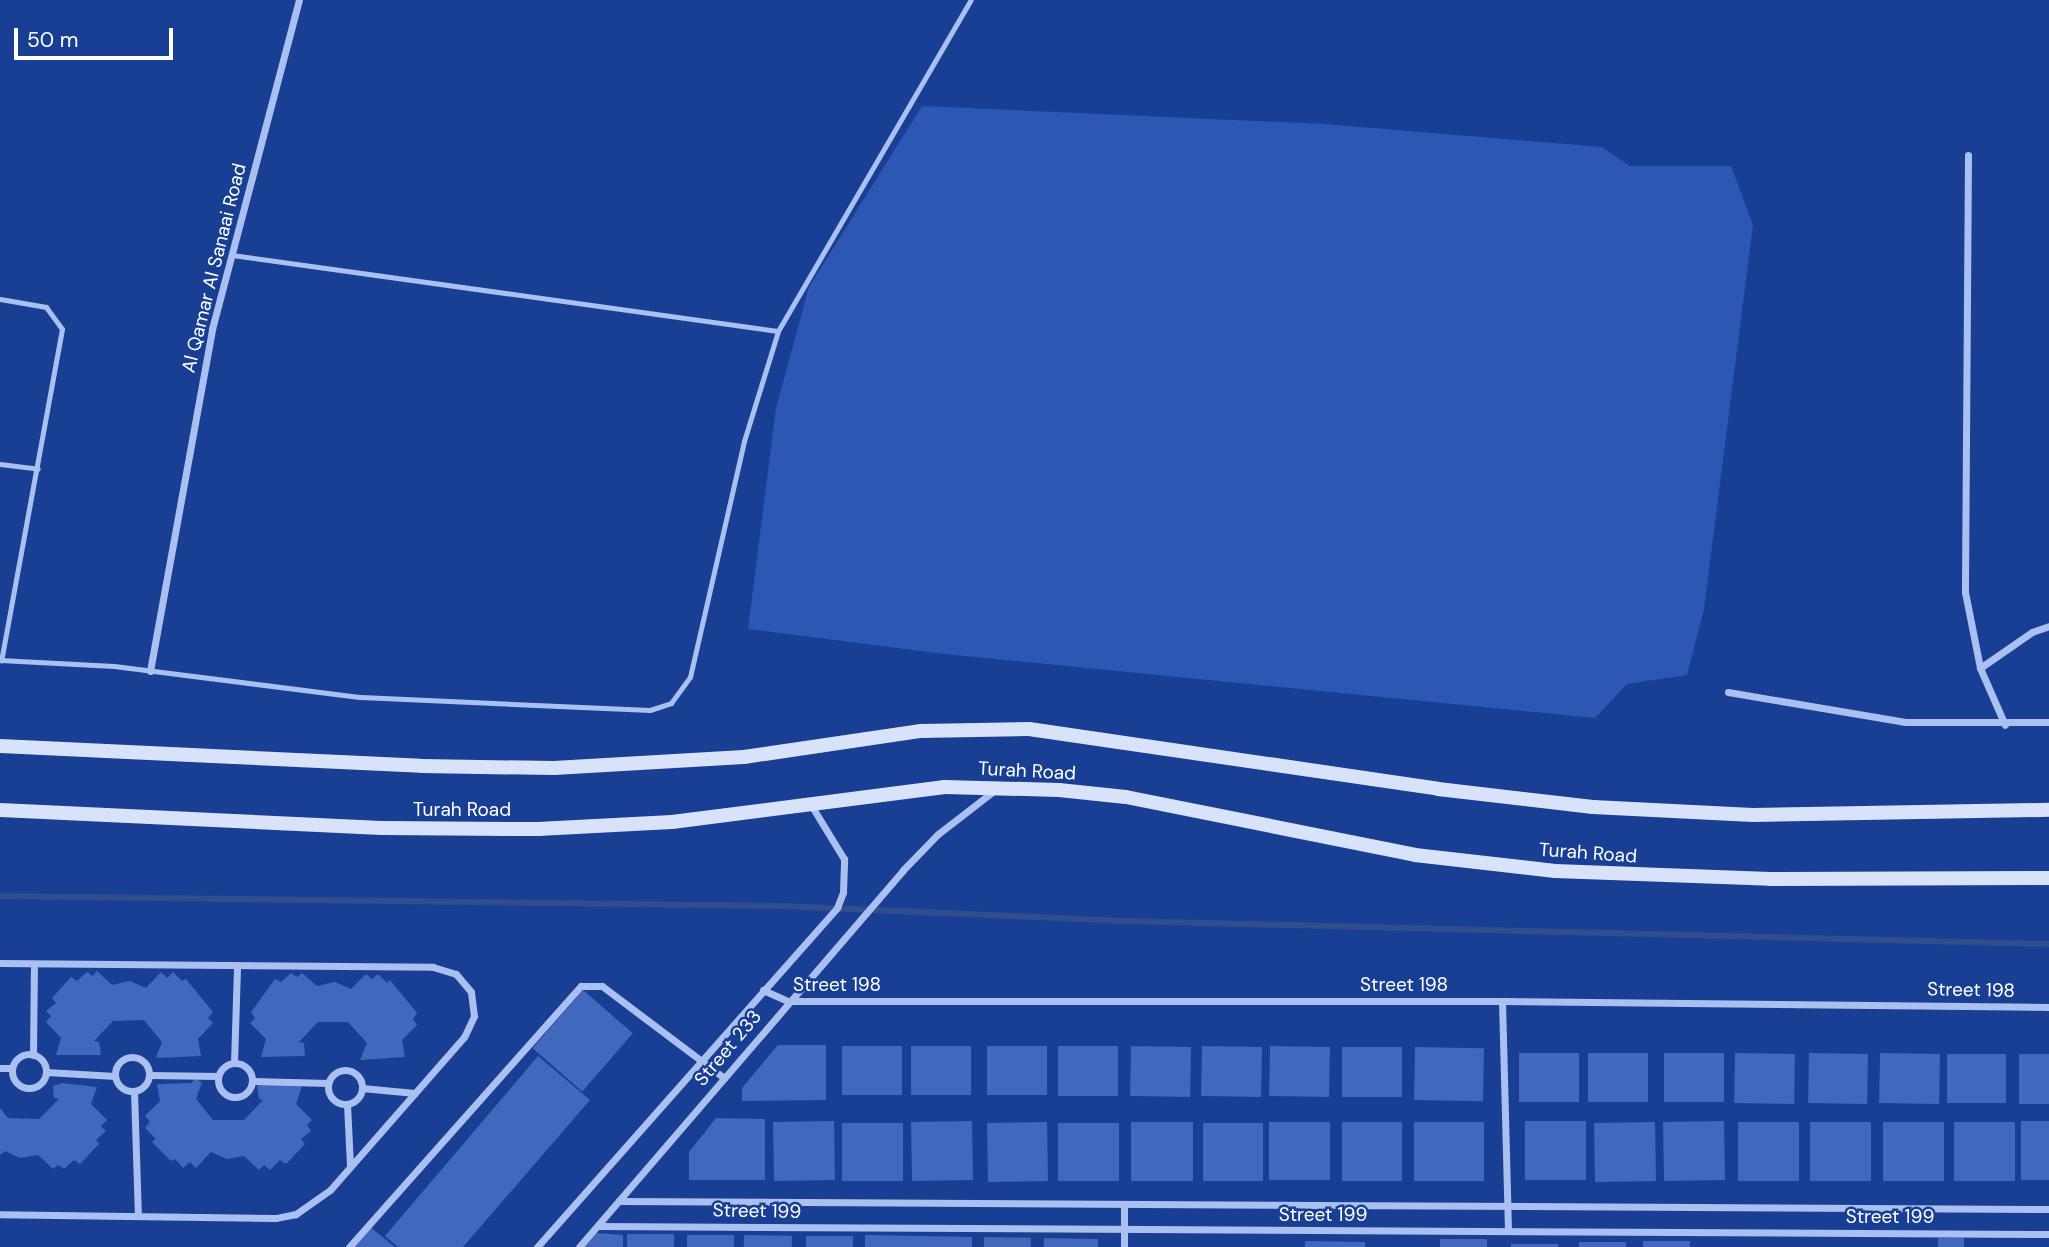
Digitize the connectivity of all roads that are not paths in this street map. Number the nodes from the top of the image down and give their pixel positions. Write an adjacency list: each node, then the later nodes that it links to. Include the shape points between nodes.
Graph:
1 (299, 0): 4 (street, Al Qamar Al Sanaai Road)
2 (971, 0): 6 (lane)
3 (1968, 155): 11 (street, via 1965,592)
4 (232, 255): 6 (lane); 12 (street, Al Qamar Al Sanaai Road, via 212,329)
5 (0, 299): 8 (lane, via 46,307 54,312 62,329)
6 (778, 331): 12 (lane, via 744,442 690,677 671,703 650,710 362,697)
7 (0, 464): 8 (lane)
8 (38, 469): 10 (lane)
9 (2049, 626): 11 (street, via 2022,637)
10 (0, 660): 12 (lane)
11 (1980, 668): 15 (street)
12 (150, 671)
13 (1728, 692): 15 (street, via 1905,722)
14 (2049, 722): 15 (street)
15 (2005, 724)
16 (0, 746): 20 (main road, Turah Road, via 554,768 744,757 921,730 1029,729 1593,807 1752,816)
17 (998, 788): 18 (main road, Turah Road, via 945,787); 21 (main road, Turah Road, via 1126,797 1415,855 1555,871 1770,879); 26 (street, Street 233, via 920,852)
18 (811, 805): 19 (main road, Turah Road, via 672,821 538,829 382,828); 25 (street, Street 233, via 844,859 843,892 828,922)
19 (0, 810)
20 (2049, 810)
21 (2049, 878)
22 (0, 963): 23 (street)
23 (34, 964): 24 (street); 29 (street)
24 (237, 965): 31 (street); 43 (street, via 433,967 456,974 471,992 474,1016 464,1037)
25 (763, 990): 26 (street, Street 198); 30 (street, Street 233)
26 (788, 1001): 27 (street, Street 198); 38 (street, Street 233)
27 (1502, 1001): 28 (street, Street 198); 48 (street)
28 (2049, 1007)
29 (33, 1055): 33 (street, via 22,1055); 34 (street, via 43,1061)
30 (699, 1060): 38 (street); 56 (street, via 602,986 581,986); 57 (street, Street 233)
31 (234, 1063): 37 (street); 39 (street, via 245,1066)
32 (0, 1068): 33 (street)
33 (12, 1068): 34 (street, via 16,1083 26,1088 37,1086)
34 (46, 1072): 36 (street)
35 (149, 1075): 36 (street, via 141,1060 130,1057 117,1065); 37 (street); 42 (street, via 144,1086)
36 (115, 1076): 42 (street, via 124,1089)
37 (218, 1076): 39 (street, via 223,1092 232,1097 243,1096)
38 (723, 1078): 46 (street, Street 233)
39 (252, 1081): 40 (street)
40 (328, 1083): 41 (street, via 333,1074 349,1070); 44 (street, via 332,1098)
41 (362, 1088): 43 (street); 44 (street)
42 (134, 1091): 51 (street)
43 (415, 1093): 45 (street)
44 (347, 1104): 45 (street)
45 (350, 1167): 51 (street, via 315,1205 276,1219)
46 (619, 1201): 47 (street, Street 199); 52 (street, Street 233)
47 (1124, 1205): 48 (street, Street 199); 53 (street)
48 (1507, 1206): 49 (street, Street 199); 54 (street)
49 (2049, 1209)
50 (0, 1214): 51 (street)
51 (138, 1216)
52 (598, 1226): 53 (street, Street 199); 58 (street, Street 233)
53 (1124, 1230): 54 (street, Street 199); 59 (street)
54 (1508, 1231): 55 (street, Street 199)
55 (2049, 1234)
56 (349, 1247)
57 (537, 1247)
58 (579, 1247)
59 (1124, 1247)

